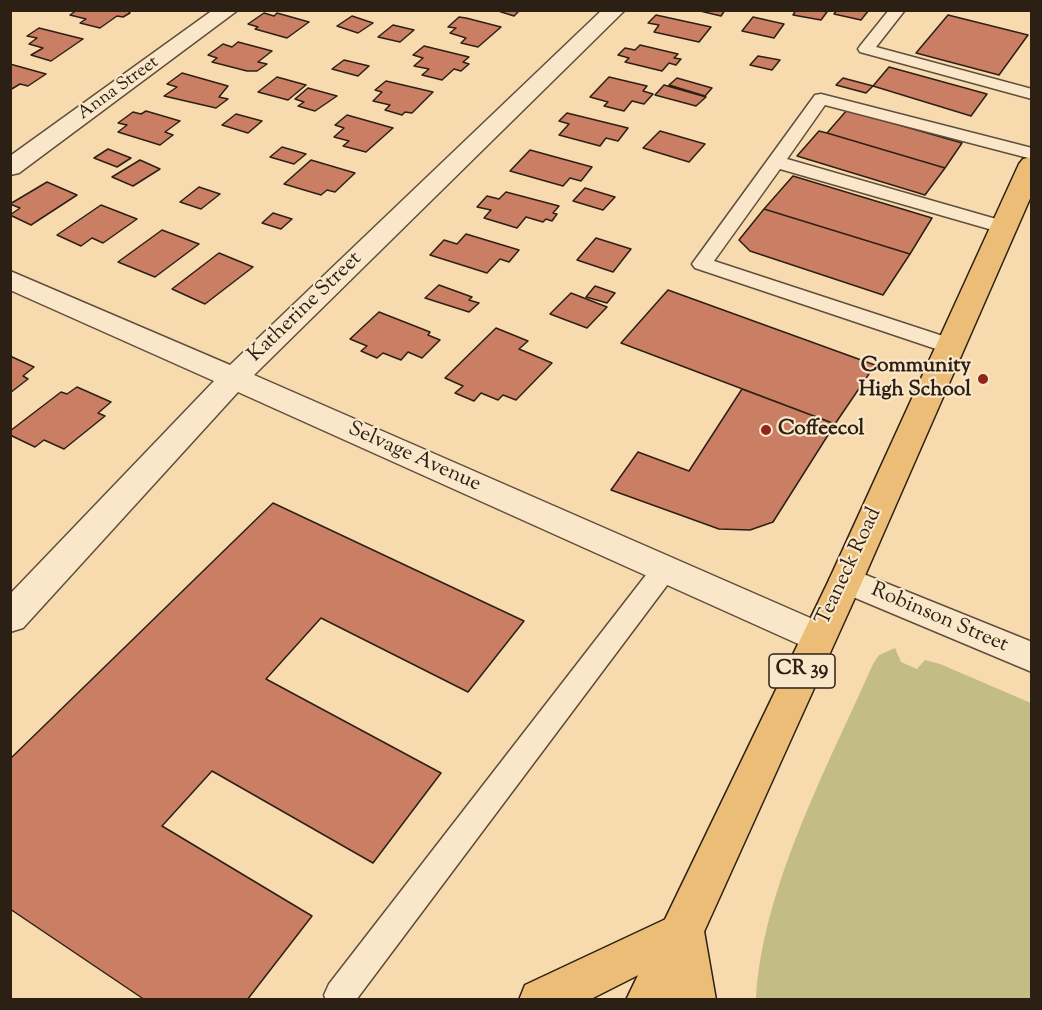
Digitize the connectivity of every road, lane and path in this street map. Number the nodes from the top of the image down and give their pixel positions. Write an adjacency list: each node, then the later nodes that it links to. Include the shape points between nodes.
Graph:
1 (228, 10): 8 (street, Anna Street)
2 (615, 10): 12 (street, Katherine Street)
3 (898, 10): 4 (lane, via 866,49)
4 (1032, 94)
5 (1032, 154): 6 (lane, via 822,99)
6 (776, 162): 9 (lane); 11 (lane, via 702,264)
7 (1032, 164): 9 (main road, Teaneck Road / CR 39)
8 (10, 168)
9 (1003, 227): 11 (main road, Teaneck Road / CR 39)
10 (10, 279): 12 (street, Selvage Avenue)
11 (950, 346): 14 (main road, Teaneck Road / CR 39)
12 (234, 378): 13 (street, Selvage Avenue); 15 (street, Katherine Street)
13 (665, 569): 16 (street, Selvage Avenue); 19 (lane)
14 (846, 580): 16 (main road, Teaneck Road / CR 39); 17 (street, Robinson Street)
15 (10, 618)
16 (818, 637): 18 (main road, Teaneck Road / CR 39)
17 (1032, 658)
18 (683, 931): 20 (main road); 21 (main road, Teaneck Road / CR 39); 22 (main road)
19 (340, 995)
20 (541, 999)
21 (648, 999)
22 (694, 999)

